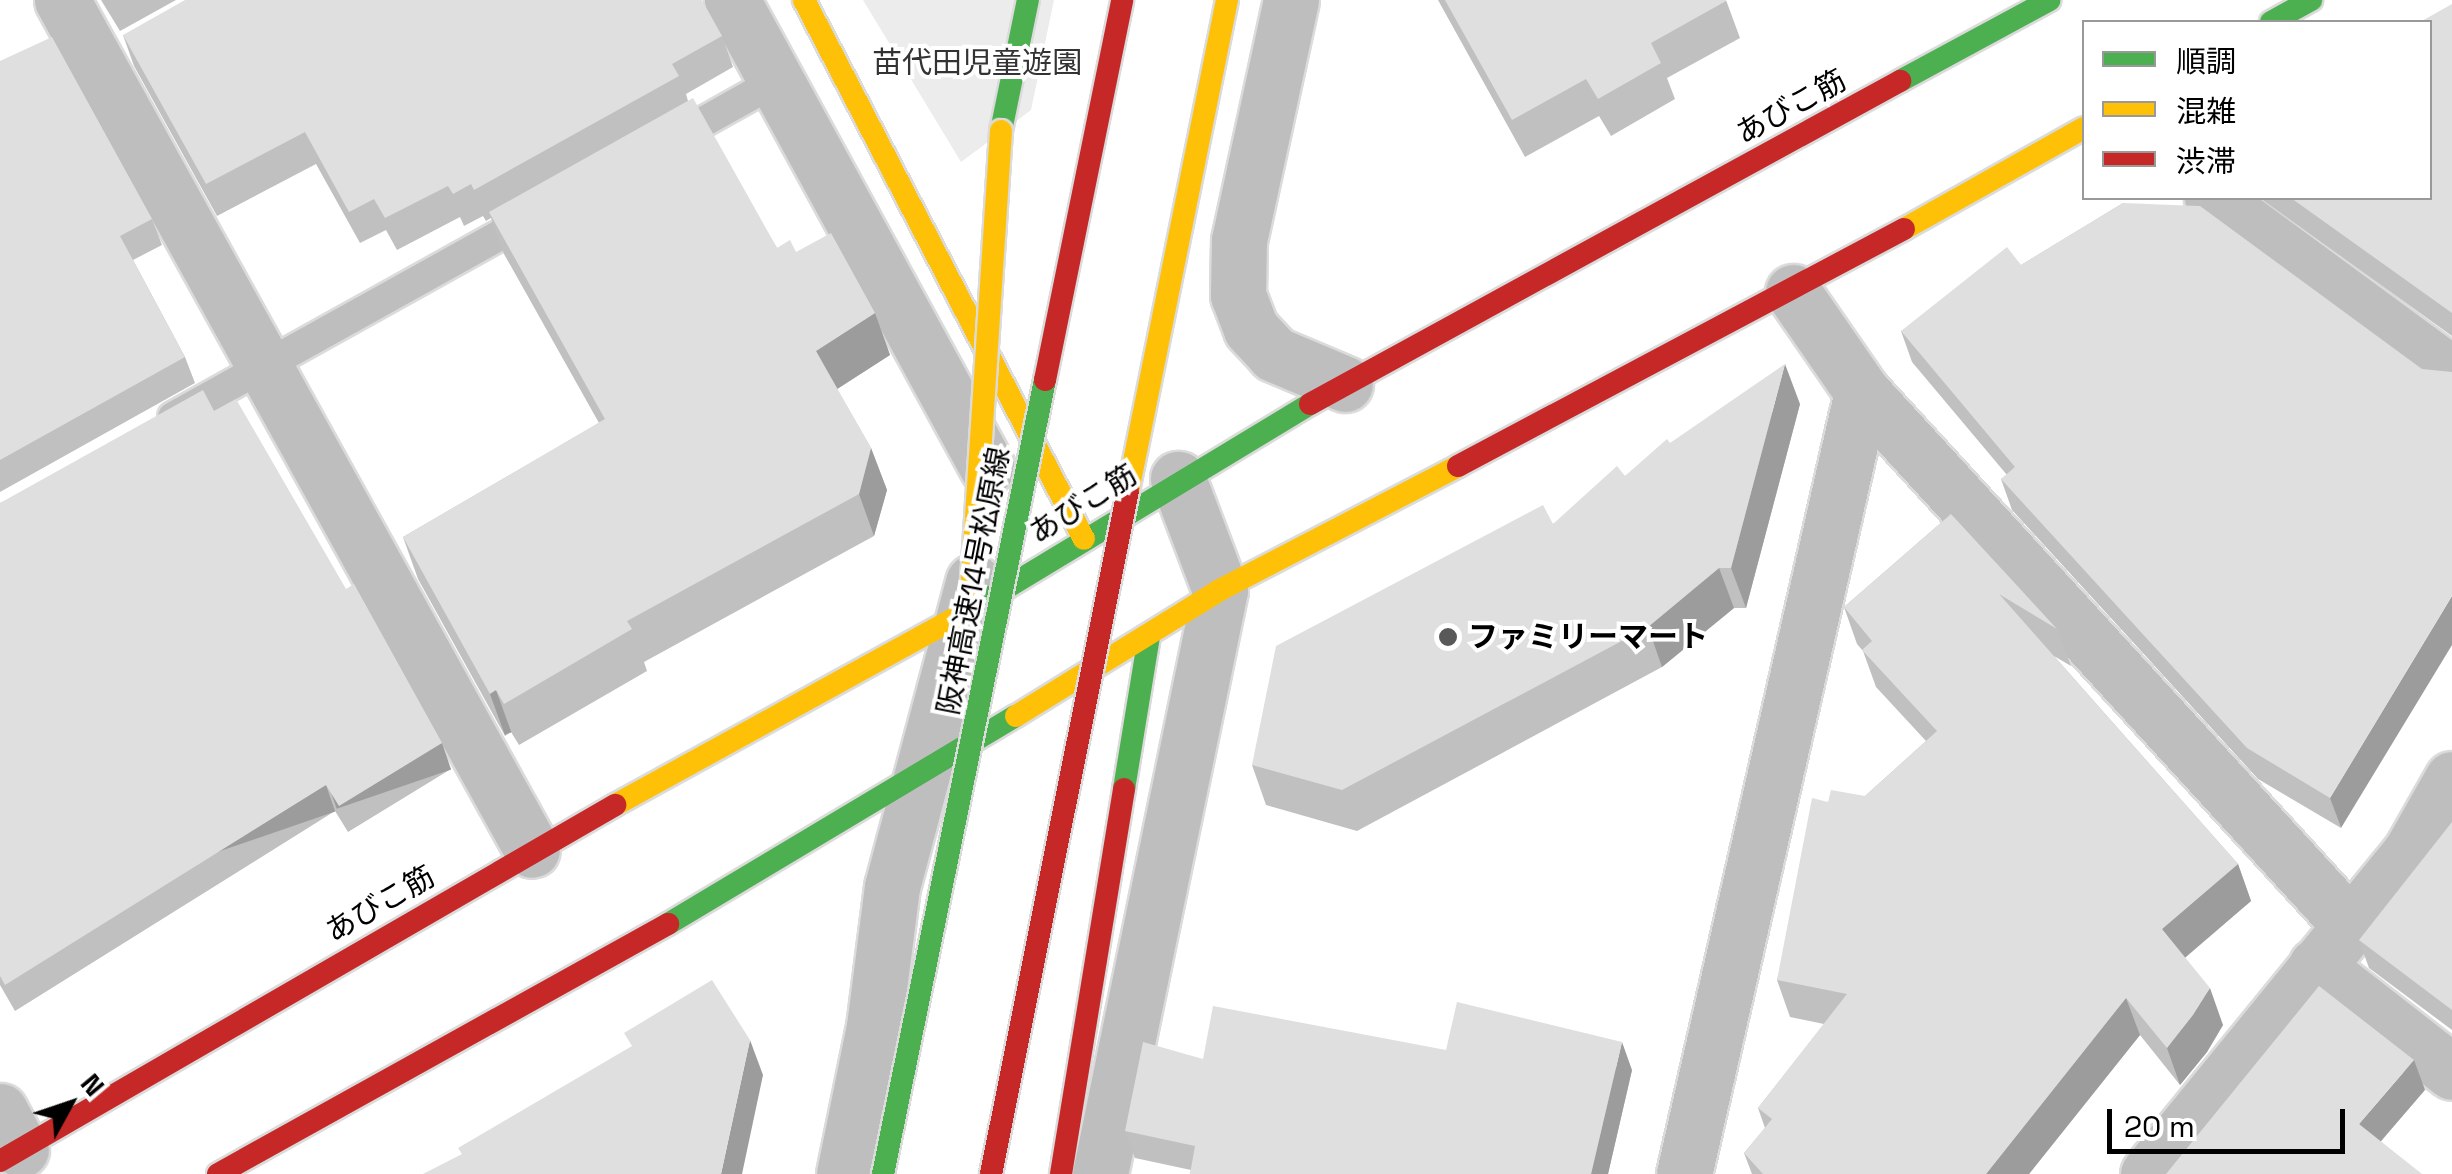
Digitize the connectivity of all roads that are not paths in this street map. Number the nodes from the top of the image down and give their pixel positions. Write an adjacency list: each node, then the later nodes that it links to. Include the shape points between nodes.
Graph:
1 (62, 0): 17 (street, via 114,56)
2 (732, 0): 11 (street)
3 (804, 0): 23 (main road)
4 (1028, 0): 29 (main road, bridge, via 1001,131)
5 (1122, 0): 29 (main road, 阪神高速14号松原線, bridge)
6 (1227, 0): 38 (main road, bridge)
7 (1290, 0): 19 (street, via 1239,241 1238,294 1251,329 1274,354)
8 (2050, 0): 19 (main road, あびこ筋)
9 (2311, 0): 10 (main road)
10 (2275, 20)
11 (778, 80): 13 (lane); 25 (street, via 971,427 997,490 985,550)
12 (2082, 129): 16 (main road)
13 (643, 156)
14 (2215, 200): 18 (street)
15 (557, 204): 17 (lane)
16 (1793, 292): 20 (street); 24 (main road)
17 (264, 366): 21 (lane); 30 (street)
18 (2452, 374)
19 (1346, 384): 22 (main road, あびこ筋)
20 (1862, 392): 31 (street); 41 (street)
21 (148, 430)
22 (1178, 479): 23 (main road, あびこ筋); 24 (street)
23 (1084, 540): 25 (main road, あびこ筋)
24 (1220, 590): 26 (main road); 40 (street)
25 (959, 618): 27 (street); 30 (main road, あびこ筋)
26 (1149, 637): 27 (main road); 39 (main road)
27 (922, 779): 35 (main road); 36 (street, via 892,887 874,1027)
28 (2452, 780): 31 (street, via 2410,853)
29 (956, 823): 37 (main road, 阪神高速14号松原線, bridge)
30 (532, 850): 34 (main road, あびこ筋)
31 (2349, 924): 32 (street)
32 (2316, 966): 33 (street); 42 (street)
33 (2452, 1072)
34 (7, 1141)
35 (218, 1174)
36 (844, 1174)
37 (883, 1174)
38 (991, 1174)
39 (1061, 1174)
40 (1100, 1174)
41 (1684, 1174)
42 (2148, 1174)

